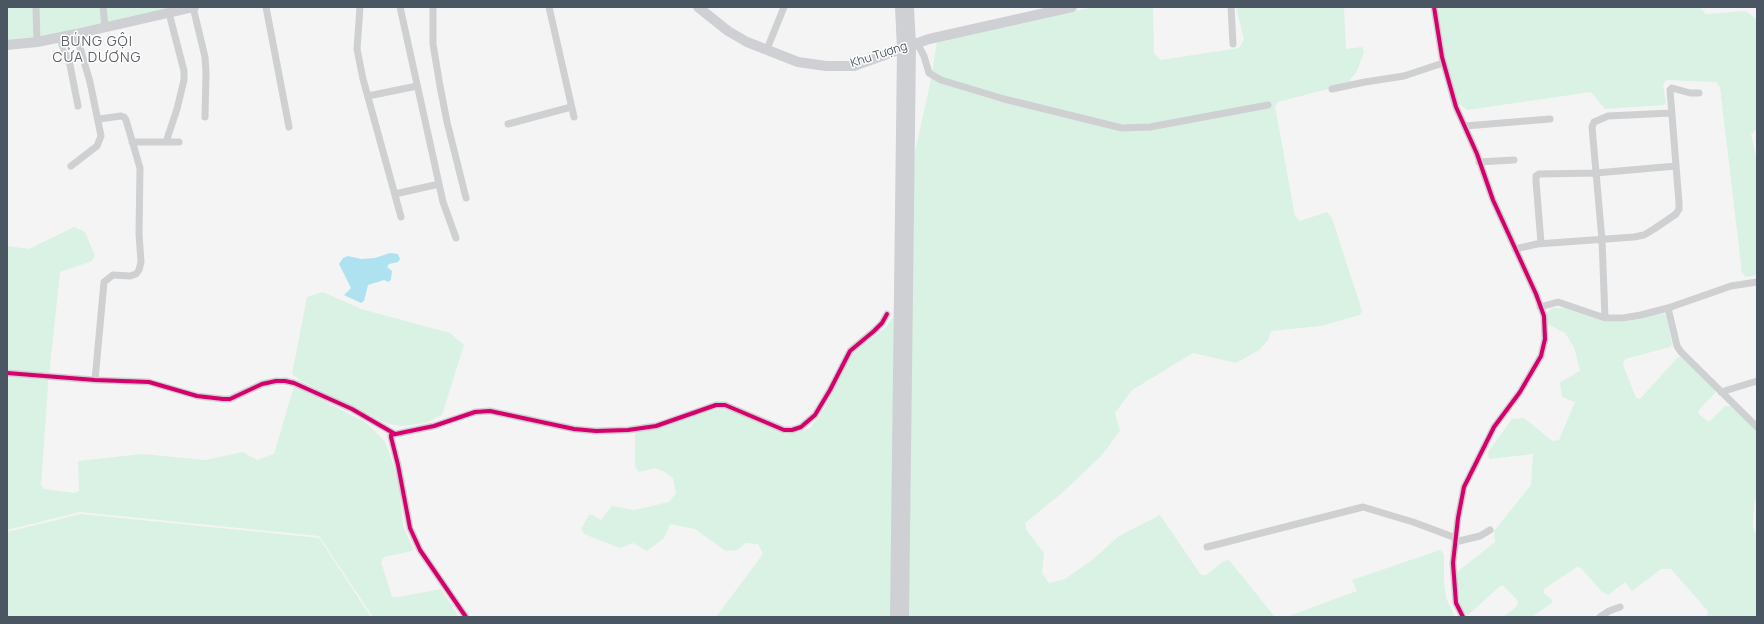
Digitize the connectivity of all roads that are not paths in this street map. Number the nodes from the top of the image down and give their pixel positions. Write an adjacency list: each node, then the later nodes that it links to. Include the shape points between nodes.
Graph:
1 (36, 7): 20 (street)
2 (103, 7): 17 (street)
3 (193, 7): 16 (main road); 34 (street, via 205,57)
4 (266, 7): 40 (street)
5 (360, 7): 29 (street, via 357,49)
6 (400, 7): 26 (street)
7 (433, 7): 51 (street, via 433,44 440,86)
8 (549, 7): 32 (street)
9 (698, 7): 24 (main road, Khu Tượng, via 728,32)
10 (784, 7): 24 (street)
11 (900, 7): 23 (main road)
12 (909, 7): 23 (main road)
13 (1072, 7): 23 (main road, Khu Tượng, via 929,39)
14 (1231, 7): 21 (street)
15 (1434, 7): 25 (street)
16 (169, 13): 17 (main road); 42 (street, via 184,80)
17 (105, 27): 18 (main road)
18 (76, 34): 19 (main road); 36 (street)
19 (59, 37): 20 (main road); 31 (street, via 70,66)
20 (38, 42): 22 (main road)
21 (1233, 44)
22 (7, 45)
23 (910, 46): 24 (main road, Khu Tượng, via 854,66 798,62); 30 (street, via 924,56 929,73 941,80 1004,99 1122,128 1150,127); 73 (main road); 74 (main road)
24 (767, 49)
25 (1443, 63): 27 (street, via 1404,76); 39 (street, via 1456,107)
26 (417, 86): 29 (street); 49 (street)
27 (1332, 90)
28 (1699, 93): 33 (street, via 1672,88)
29 (368, 96): 50 (street)
30 (1268, 104)
31 (78, 106)
32 (571, 107): 35 (street); 38 (street)
33 (1671, 113): 47 (street); 48 (street, via 1613,115 1594,122 1592,127)
34 (205, 117)
35 (574, 117)
36 (99, 120): 41 (street, via 124,117); 46 (street, via 100,141 97,146)
37 (1550, 120): 39 (street)
38 (508, 124)
39 (1465, 126): 45 (street)
40 (289, 127)
41 (132, 142): 42 (street); 63 (street, via 140,168 141,262 139,270 132,276 113,275 104,282)
42 (166, 142): 43 (street)
43 (179, 142)
44 (1514, 160): 45 (street)
45 (1479, 162): 56 (street)
46 (71, 166)
47 (1676, 166): 48 (street); 54 (street, via 1679,209 1676,214 1644,234)
48 (1596, 174): 54 (street); 55 (street, via 1536,176)
49 (439, 184): 50 (street); 53 (street, via 446,213)
50 (395, 194): 52 (street)
51 (466, 198)
52 (401, 217)
53 (456, 238)
54 (1602, 240): 55 (street); 61 (street)
55 (1541, 244): 56 (street)
56 (1515, 249): 58 (street)
57 (1757, 282): 59 (street, via 1731,286)
58 (1540, 306): 61 (street, via 1558,302); 69 (street, via 1544,316 1545,339 1541,356 1520,392 1494,427 1464,487)
59 (1668, 308): 61 (street, via 1623,318); 65 (street, via 1677,346)
60 (887, 314): 67 (street, via 874,332 850,351 818,411 808,422 792,430 784,430 725,405 716,405 656,426 628,430 574,429 490,411 475,412 434,426)
61 (1605, 318)
62 (7, 373): 63 (street)
63 (95, 380): 67 (street, via 149,382 197,396 223,399 230,399 276,380 290,382 352,410)
64 (1757, 381): 65 (street)
65 (1721, 392): 66 (street)
66 (1757, 427)
67 (395, 434): 72 (street, via 391,437 410,528 420,550)
68 (1490, 530): 69 (street, via 1480,536)
69 (1455, 540): 70 (street, via 1413,522 1363,507); 75 (street, via 1453,563 1456,603)
70 (1207, 547)
71 (1620, 607): 76 (street)
72 (466, 617)
73 (895, 617)
74 (904, 617)
75 (1464, 617)
76 (1600, 617)

